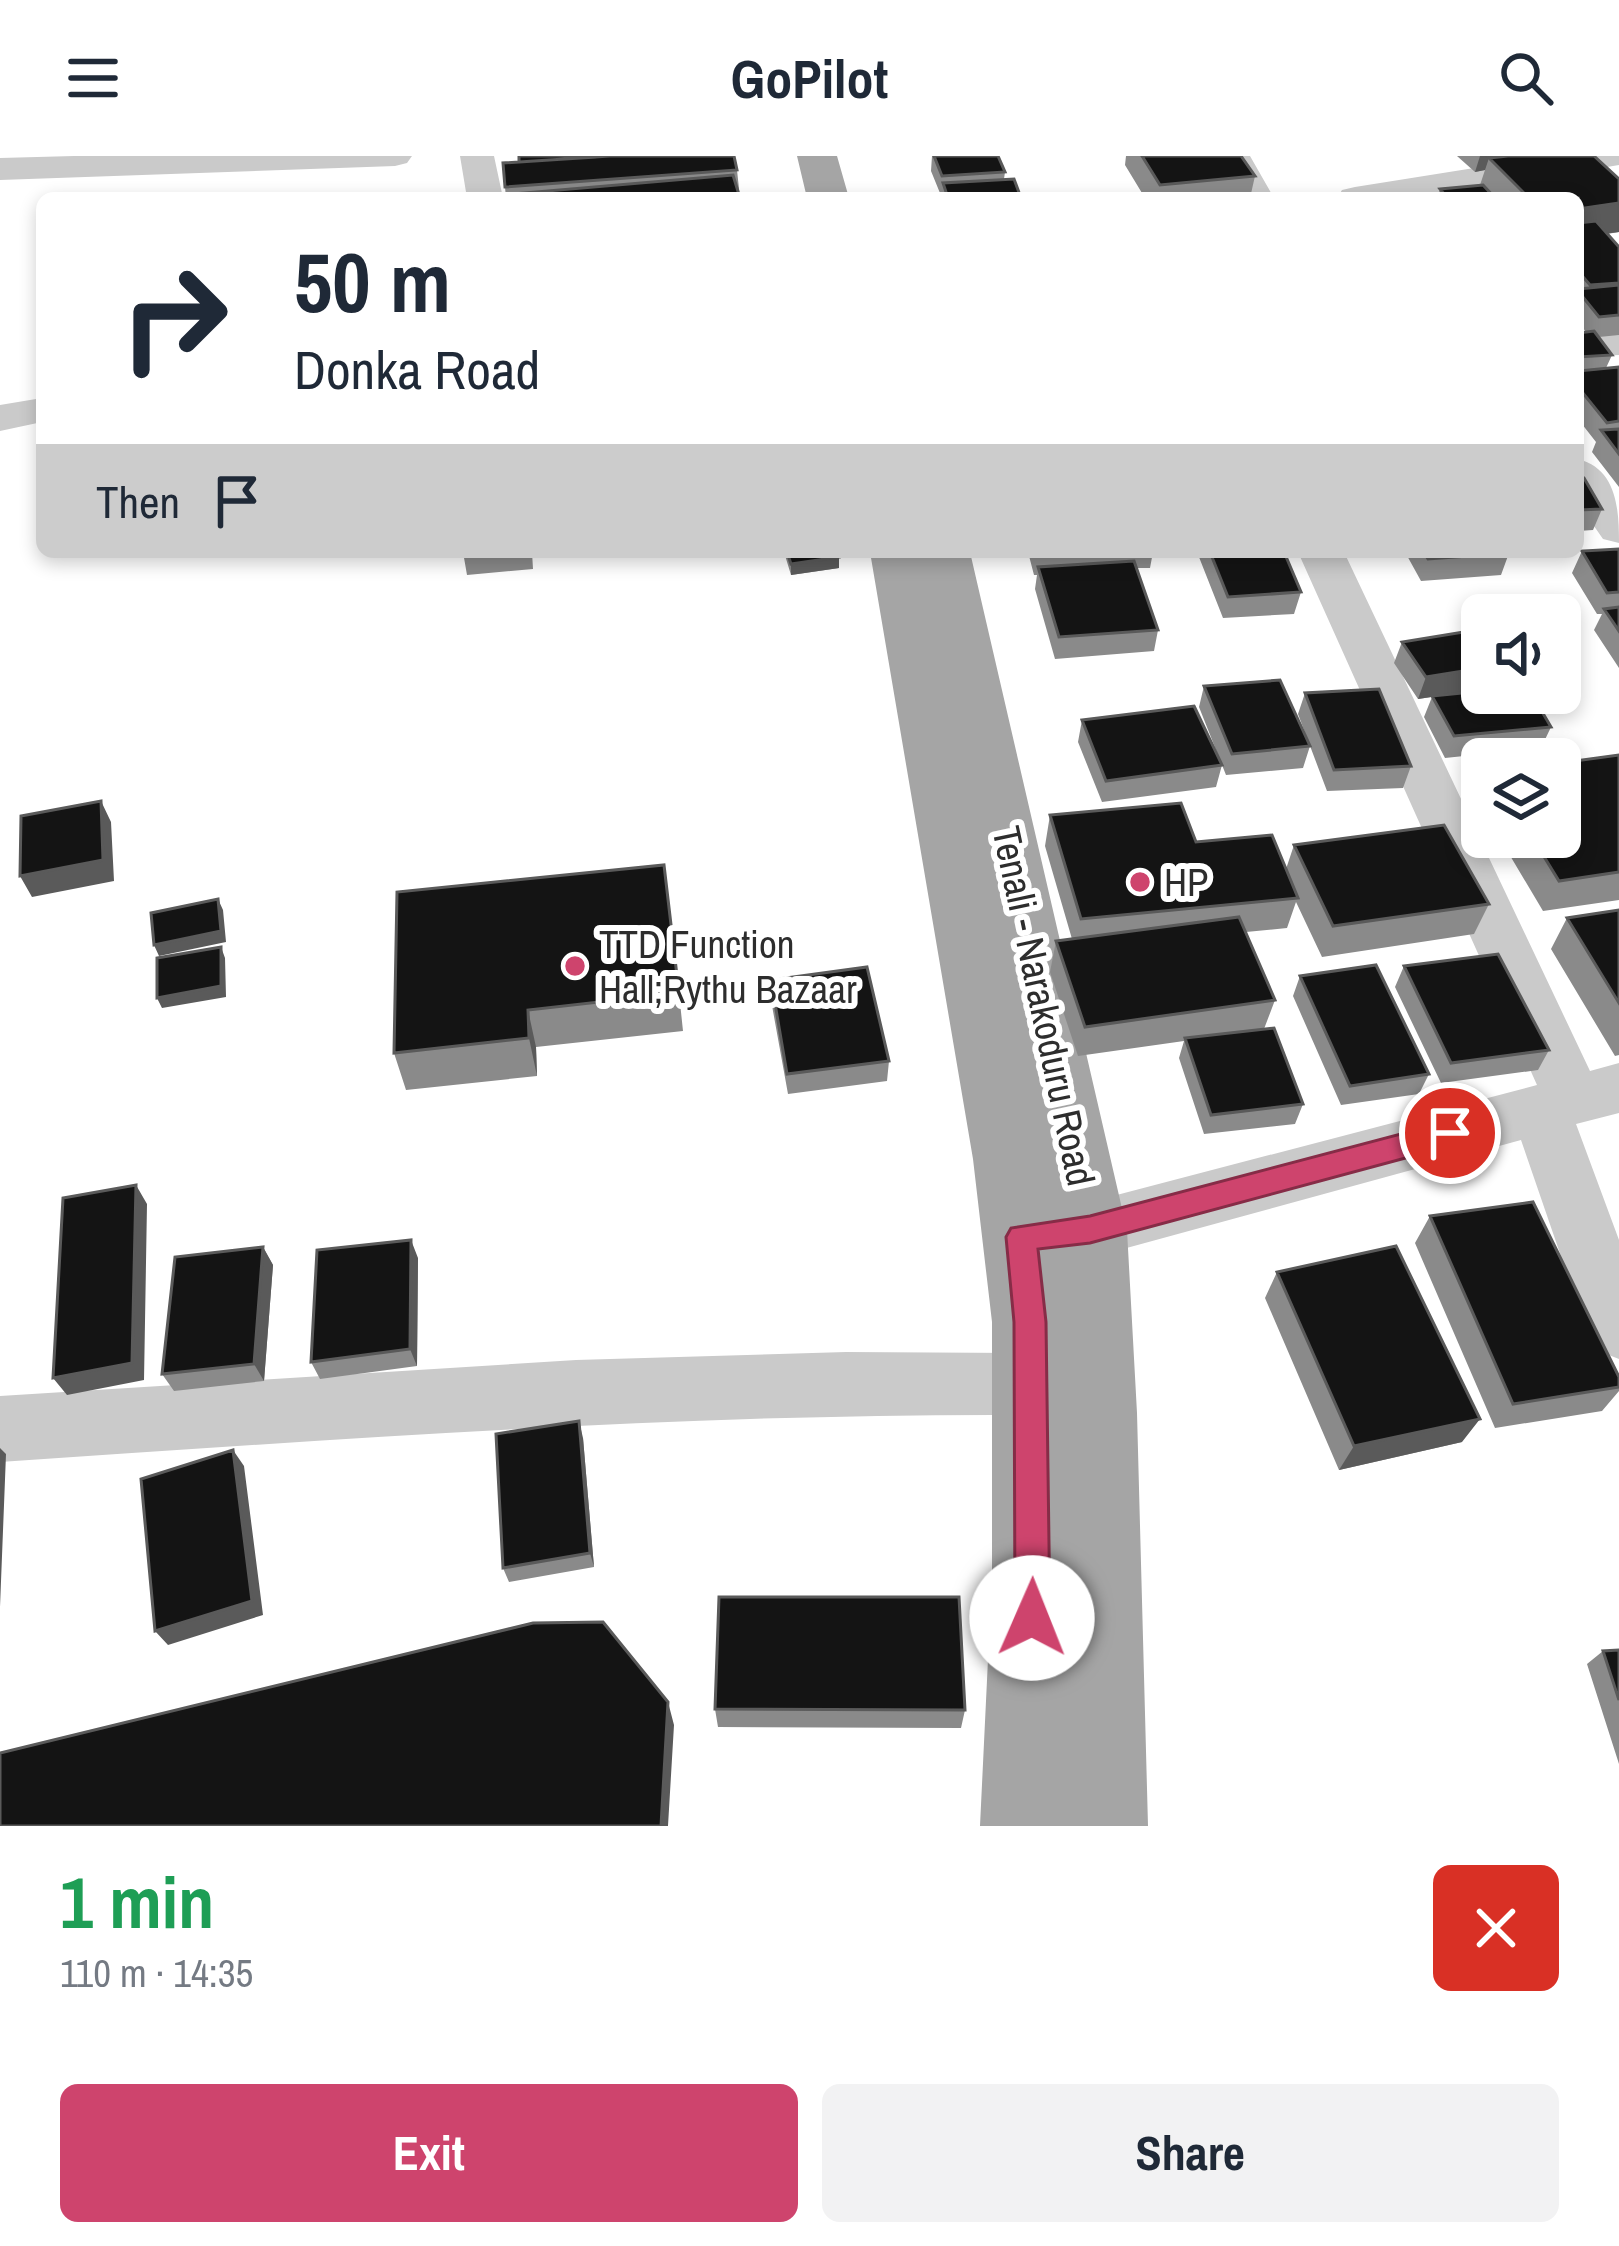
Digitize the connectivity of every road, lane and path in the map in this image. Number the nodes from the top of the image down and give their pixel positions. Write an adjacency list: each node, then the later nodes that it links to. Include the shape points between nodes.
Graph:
1 (395, 156): 8 (street)
2 (477, 156): 11 (street)
3 (817, 156): 12 (main road)
4 (855, 156): 13 (main road)
5 (1233, 156): 14 (street)
6 (1378, 156): 15 (street)
7 (1615, 156): 16 (street)
8 (253, 158): 9 (street)
9 (68, 160): 10 (street)
10 (0, 169)
11 (484, 192)
12 (826, 192)
13 (863, 192)
14 (1253, 192)
15 (1377, 192)
16 (1395, 192)
17 (1619, 343): 18 (street)
18 (1584, 345)
19 (36, 411): 20 (street)
20 (0, 418)
21 (1584, 480): 22 (street)
22 (1619, 529)
23 (897, 558): 27 (main road, Tenali - Narakoduru Road)
24 (945, 558): 27 (main road, Tenali - Narakoduru Road)
25 (1324, 558): 26 (street)
26 (1578, 1099): 27 (street); 28 (street)
27 (1056, 1233): 29 (main road, Tenali - Narakoduru Road); 32 (main road, Tenali - Narakoduru Road, via 1098,1413)
28 (1619, 1329)
29 (1031, 1384): 30 (street, via 576,1392); 31 (main road, Tenali - Narakoduru Road)
30 (0, 1429)
31 (1026, 1826)
32 (1102, 1826)

